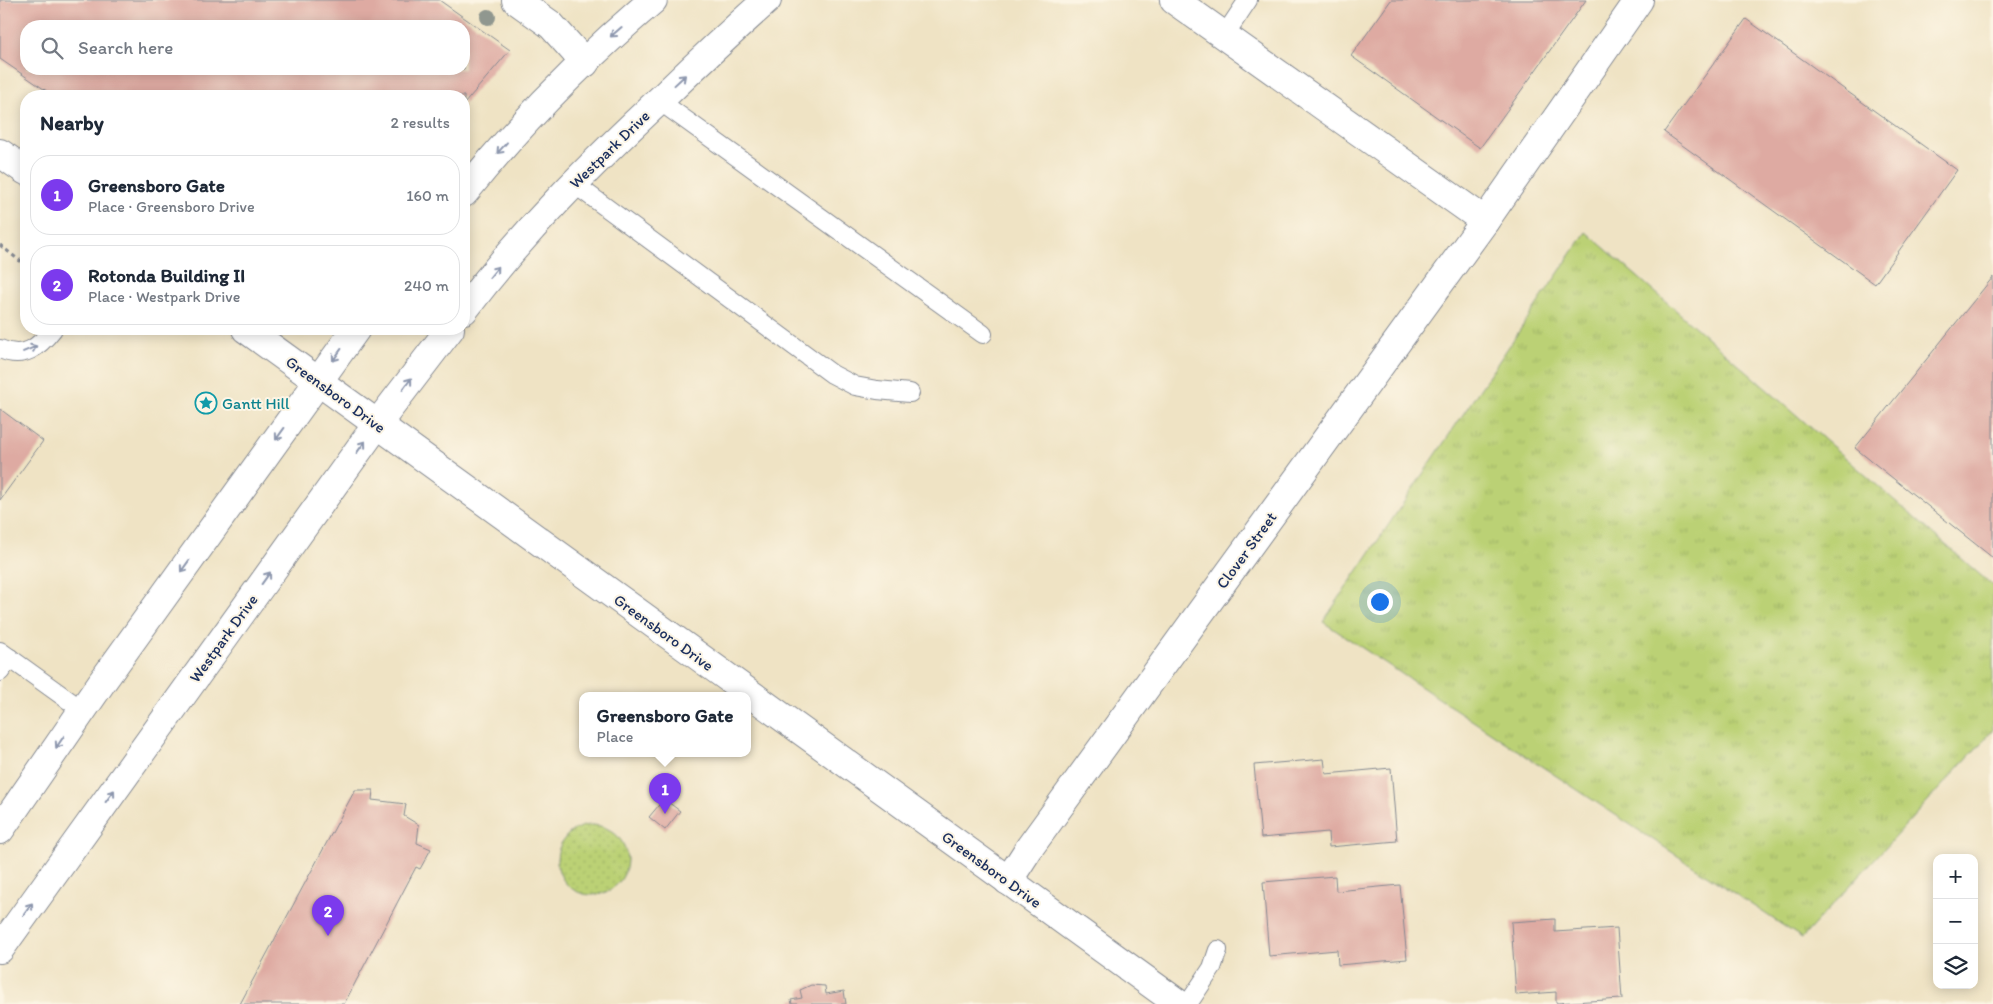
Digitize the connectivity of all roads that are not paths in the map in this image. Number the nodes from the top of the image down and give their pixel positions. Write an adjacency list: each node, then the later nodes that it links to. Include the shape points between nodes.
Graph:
1 (516, 0): 8 (street, via 551,25)
2 (653, 0): 8 (street, one-way to 8)
3 (767, 0): 9 (street, Westpark Drive, one-way to 3)
4 (1174, 0): 7 (street)
5 (1248, 0): 7 (lane)
6 (1639, 0): 14 (street, Clover Street)
7 (1224, 36): 14 (street)
8 (585, 63): 13 (street, one-way to 13, via 529,118)
9 (658, 100): 12 (street, Westpark Drive); 16 (lane)
10 (0, 153): 11 (street)
11 (20, 167)
12 (573, 182): 15 (street, Westpark Drive, one-way to 12); 23 (lane, via 832,374 855,386)
13 (470, 186)
14 (1485, 220): 30 (street, Clover Street)
15 (470, 302)
16 (984, 334)
17 (48, 335): 21 (lane, one-way to 17, via 17,354 28,352)
18 (254, 335): 22 (street, Greensboro Drive)
19 (352, 335): 22 (street, one-way to 22)
20 (445, 335): 24 (street, Westpark Drive, one-way to 20)
21 (0, 349)
22 (318, 380): 24 (street, Greensboro Drive); 28 (street, one-way to 28)
23 (910, 393)
24 (378, 423): 26 (street, Greensboro Drive); 31 (street, Westpark Drive, one-way to 24)
25 (3, 660): 28 (lane)
26 (748, 692)
27 (751, 694): 30 (street, Greensboro Drive)
28 (82, 710): 29 (street, one-way to 29)
29 (0, 830)
30 (1008, 881): 33 (street, Greensboro Drive)
31 (0, 949)
32 (1218, 950): 34 (lane, via 1212,968)
33 (1179, 1004)
34 (1188, 1004)

